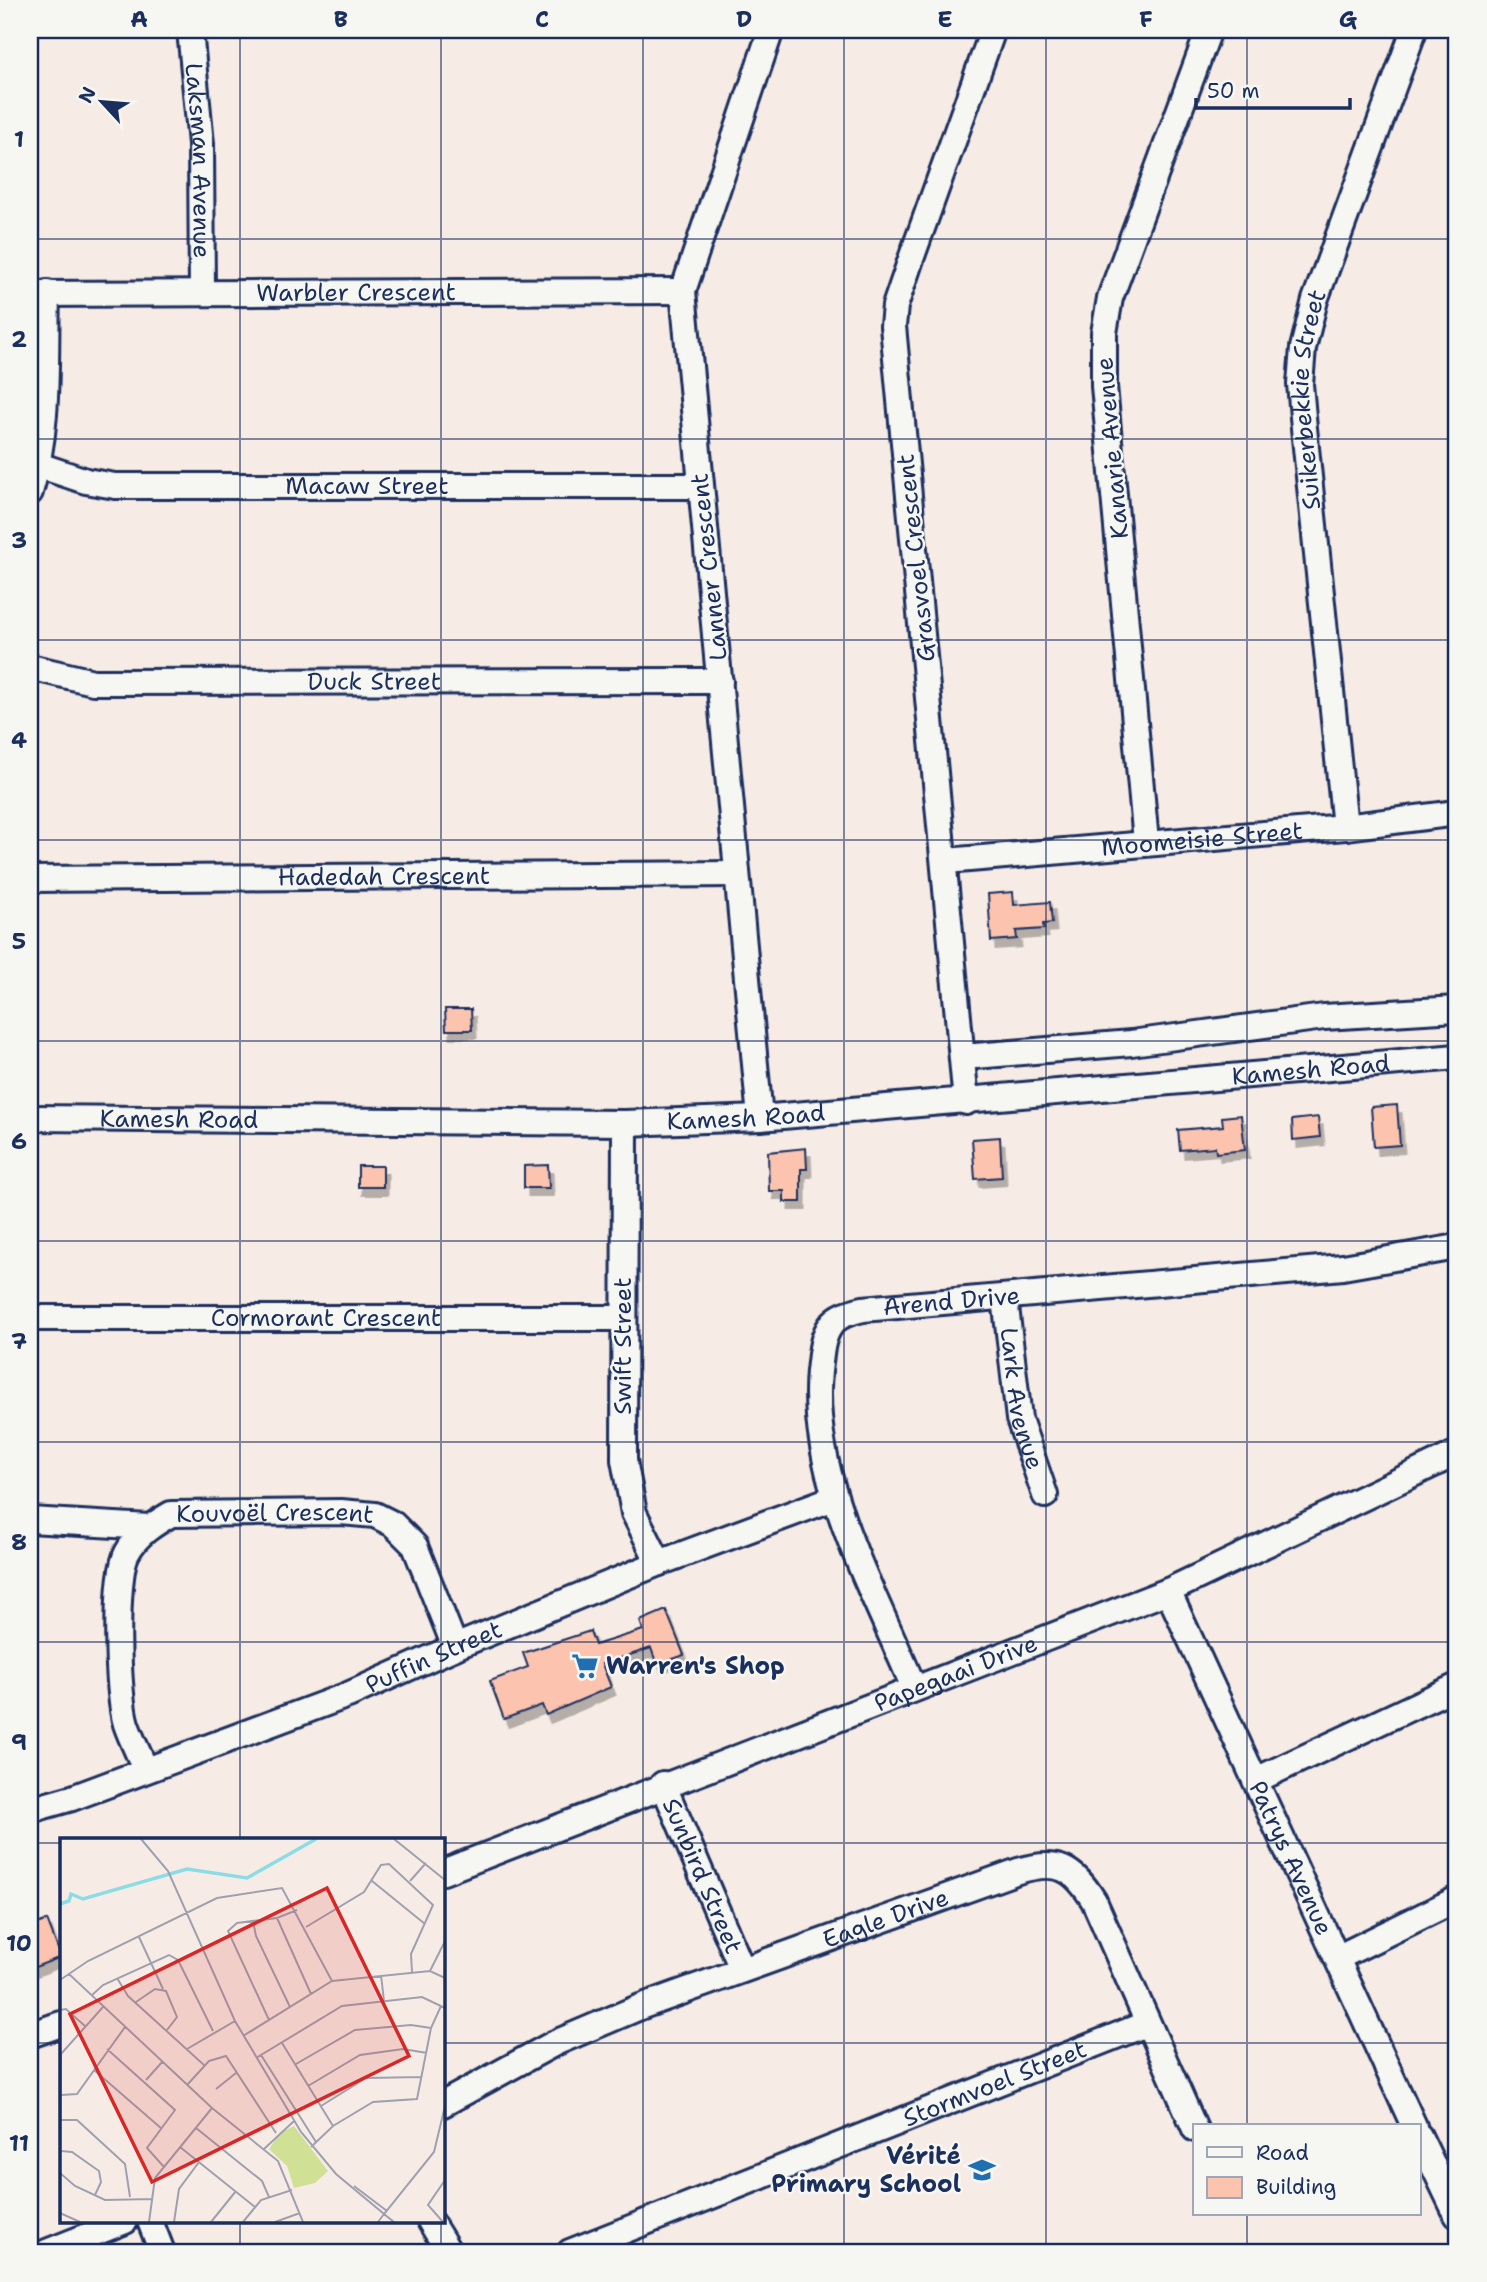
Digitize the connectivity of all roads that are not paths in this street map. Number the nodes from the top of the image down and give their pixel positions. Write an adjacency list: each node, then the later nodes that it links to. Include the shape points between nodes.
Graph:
1 (190, 30): 7 (street, Laksman Avenue, via 201,144)
2 (771, 30): 6 (street, Lanner Crescent)
3 (993, 30): 17 (street, Grasvoel Crescent, via 903,282 893,326)
4 (1209, 30): 16 (street, Kanarie Avenue, via 1110,298 1104,333 1104,386)
5 (1414, 30): 15 (street, Suikerbekkie Street, via 1315,300 1302,360 1304,428)
6 (683, 290): 7 (street, Warbler Crescent); 10 (street, Lanner Crescent)
7 (202, 293): 8 (street, Warbler Crescent)
8 (38, 294): 9 (street, via 43,428)
9 (38, 465): 10 (street, Macaw Street, via 116,486); 11 (street)
10 (700, 486): 13 (street, Lanner Crescent)
11 (30, 492)
12 (30, 667): 13 (street, Duck Street, via 93,682)
13 (720, 681): 18 (street, Lanner Crescent)
14 (1457, 813): 15 (street, Moomeisie Street)
15 (1345, 827): 16 (street, Moomeisie Street)
16 (1146, 842): 17 (street, Moomeisie Street)
17 (946, 861): 21 (street, Grasvoel Crescent)
18 (737, 874): 19 (street, Hadedah Crescent); 25 (street, Lanner Crescent)
19 (30, 879)
20 (1457, 1009): 21 (street, via 1324,1017 1131,1043)
21 (963, 1057): 23 (street, Grasvoel Crescent)
22 (1457, 1057): 23 (street, Kamesh Road)
23 (967, 1102): 25 (street, Kamesh Road)
24 (30, 1118): 26 (street, Kamesh Road)
25 (760, 1118): 26 (street, Kamesh Road)
26 (625, 1122): 30 (street, Swift Street)
27 (1457, 1247): 28 (street, Arend Drive, via 1343,1266)
28 (1005, 1298): 32 (street, Lark Avenue, via 1019,1419); 33 (street, Arend Drive, via 863,1309 831,1324 820,1359 817,1417)
29 (30, 1318): 30 (street, Cormorant Crescent)
30 (622, 1318): 36 (street, Swift Street, via 624,1460 634,1513)
31 (1457, 1453): 37 (street, Papegaai Drive)
32 (1045, 1495)
33 (834, 1498): 36 (street, Puffin Street); 40 (street, Arend Drive)
34 (30, 1520): 35 (street)
35 (149, 1527): 38 (street, Kouvoël Crescent, via 171,1514 341,1512 375,1516 406,1533 415,1546); 41 (street, Kouvoël Crescent, via 126,1554 120,1584 121,1696 125,1723)
36 (659, 1563): 38 (street, Puffin Street)
37 (1168, 1591): 40 (street, Papegaai Drive); 42 (street, Patrys Avenue)
38 (455, 1647): 41 (street, Puffin Street, via 348,1695)
39 (1457, 1686): 42 (street)
40 (914, 1688): 43 (street, Papegaai Drive)
41 (145, 1769): 44 (street, Puffin Street)
42 (1256, 1780): 47 (street, Patrys Avenue)
43 (663, 1784): 45 (street, Papegaai Drive); 48 (street, Sunbird Street)
44 (30, 1810)
45 (444, 1872)
46 (1457, 1899): 47 (street)
47 (1337, 1958): 53 (street, Patrys Avenue)
48 (742, 1969): 50 (street, Eagle Drive, via 1018,1871 1052,1865 1069,1871 1094,1901); 52 (street, Eagle Drive, via 555,2043)
49 (60, 2024): 51 (street)
50 (1146, 2024): 54 (street, Eagle Drive); 63 (street, Stormvoel Street)
51 (30, 2035)
52 (444, 2103)
53 (1413, 2124)
54 (1193, 2125)
55 (1420, 2140): 56 (street, Patrys Avenue)
56 (1457, 2215)
57 (122, 2222): 60 (street)
58 (150, 2222): 61 (street)
59 (431, 2222): 62 (street)
60 (47, 2252)
61 (162, 2252)
62 (449, 2252)
63 (570, 2252)

